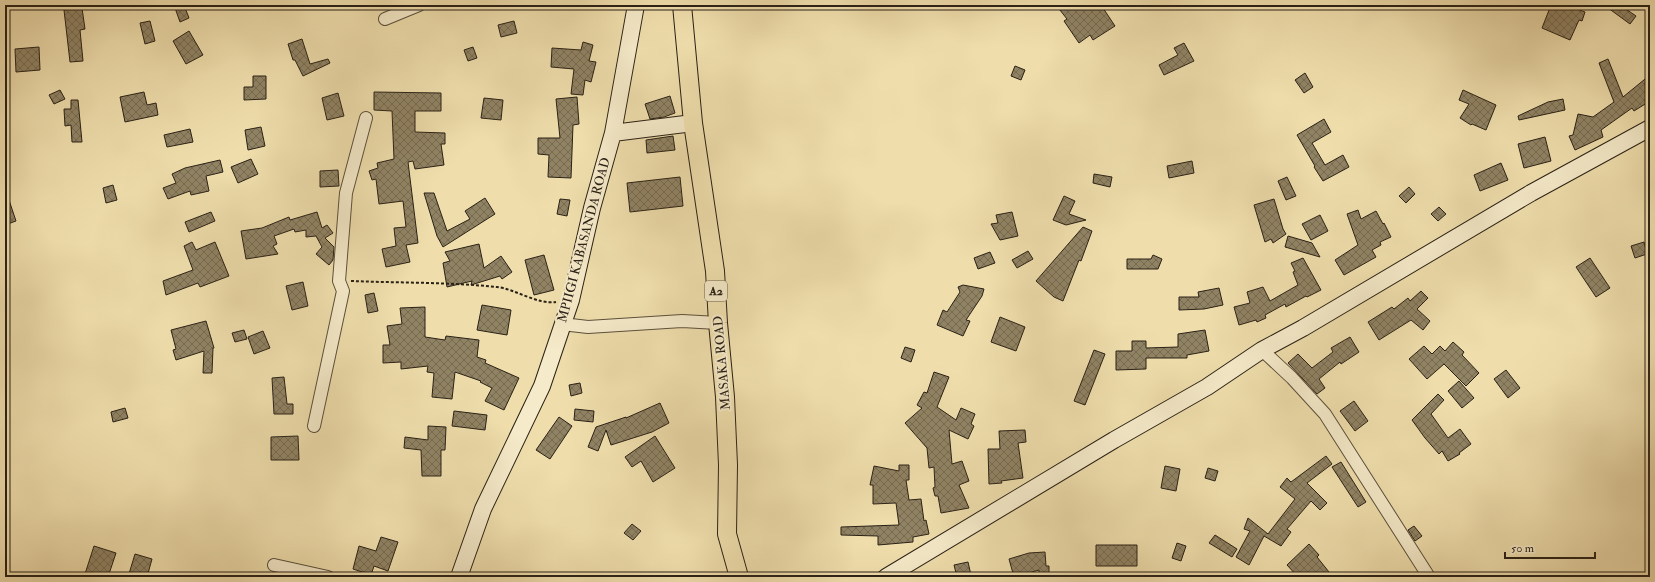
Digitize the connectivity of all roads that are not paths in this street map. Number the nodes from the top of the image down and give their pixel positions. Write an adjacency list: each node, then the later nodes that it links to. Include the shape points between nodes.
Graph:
1 (419, 5): 4 (street)
2 (636, 5): 8 (main road, MPIIGI KABASANDA ROAD)
3 (682, 5): 6 (main road, MASAKA ROAD / A2)
4 (385, 19)
5 (366, 118): 12 (street, via 346,193 339,281 343,291)
6 (693, 123): 8 (main road); 9 (main road, MASAKA ROAD / A2, via 715,271)
7 (1650, 128): 11 (main road, via 1531,193)
8 (613, 133): 10 (main road, MPIIGI KABASANDA ROAD, via 592,208 571,300)
9 (718, 323): 10 (street, via 682,321 588,327); 16 (main road, MASAKA ROAD / A2, via 728,465 727,534)
10 (562, 324): 15 (main road, MPIIGI KABASANDA ROAD, via 542,386 484,508)
11 (1262, 350): 17 (main road, via 1207,387); 18 (street, via 1325,414)
12 (314, 426)
13 (274, 565): 14 (street)
14 (328, 577)
15 (460, 577)
16 (739, 577)
17 (886, 577)
18 (1429, 577)

